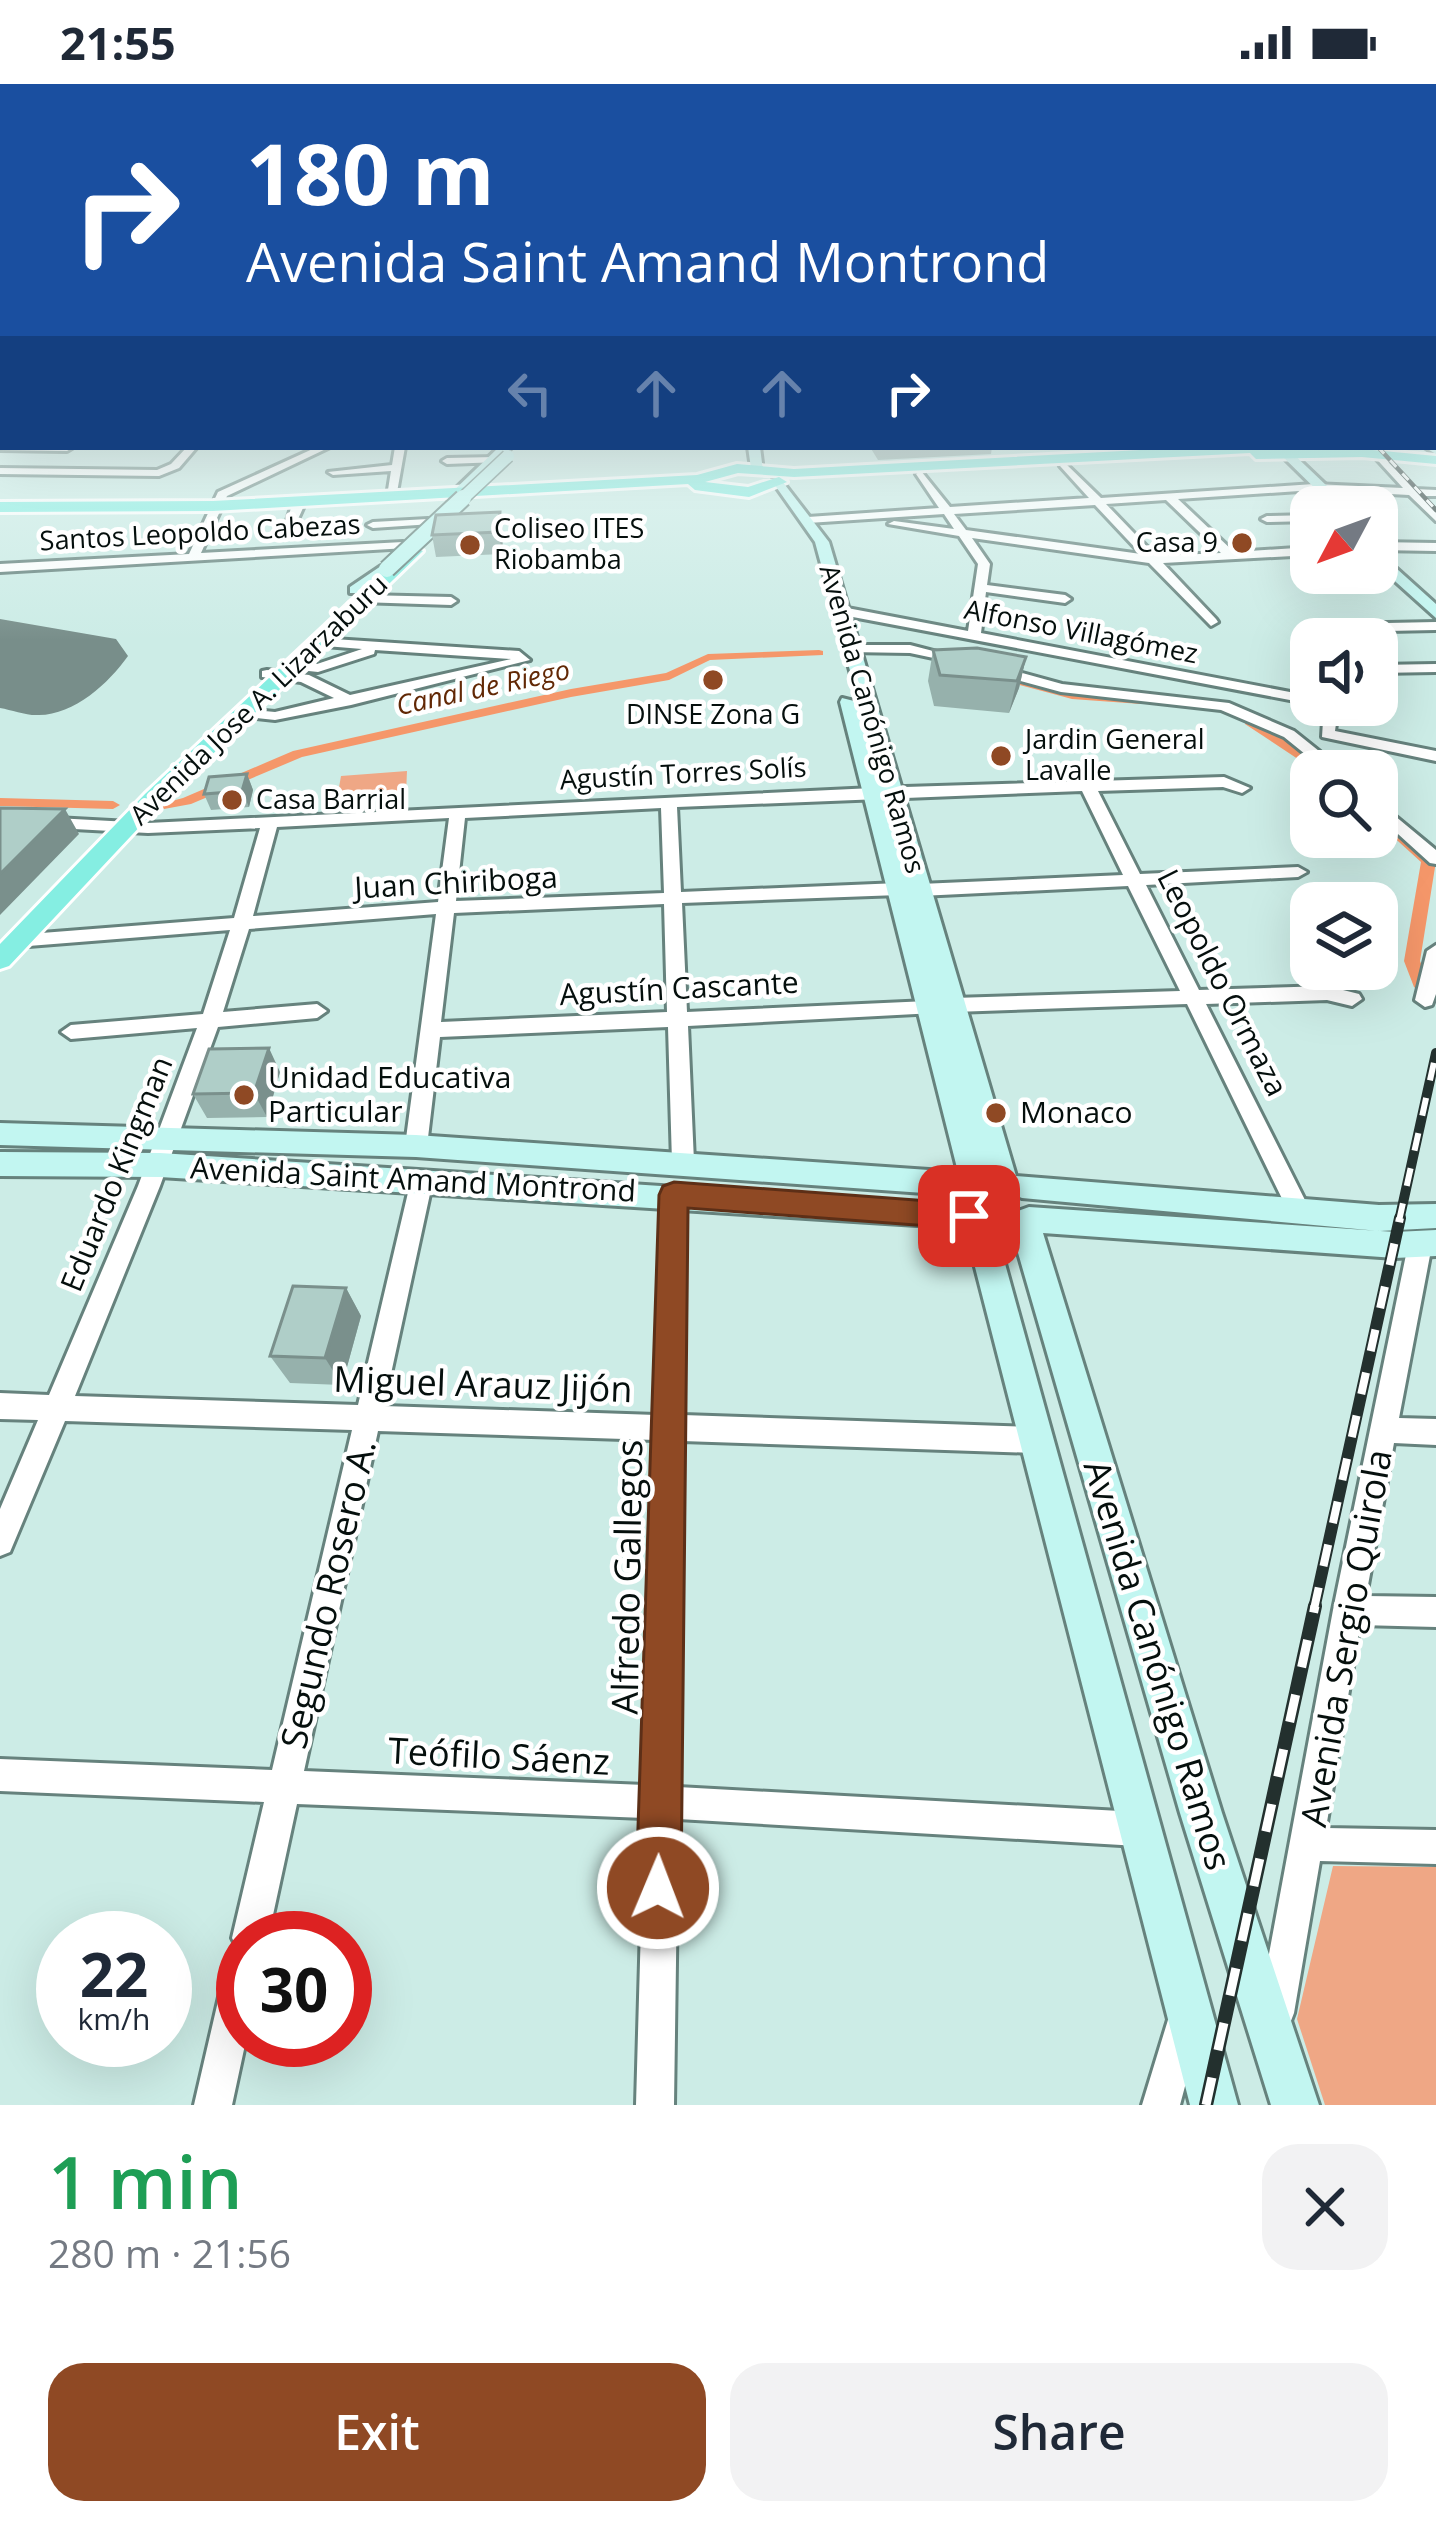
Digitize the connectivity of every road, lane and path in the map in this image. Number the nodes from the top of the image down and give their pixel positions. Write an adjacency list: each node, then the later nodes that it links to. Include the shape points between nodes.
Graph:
1 (188, 451): 21 (street, via 168,471)
2 (316, 451): 25 (street)
3 (399, 451): 19 (street)
4 (502, 451): 16 (main road, Avenida Jose A. Lizarzaburu)
5 (517, 451): 33 (main road, Avenida Jose A. Lizarzaburu)
6 (517, 451): 62 (main road, bridge)
7 (739, 451): 27 (main road)
8 (745, 451): 20 (main road)
9 (748, 451): 26 (main road)
10 (1145, 451): 13 (main road)
11 (1245, 451): 18 (main road)
12 (1276, 451): 29 (main road)
13 (1107, 452): 26 (main road)
14 (1380, 452): 15 (main road); 15 (main road); 32 (street); 34 (street)
15 (1431, 453)
16 (495, 460): 17 (street); 33 (main road, Avenida Jose A. Lizarzaburu)
17 (448, 461)
18 (1064, 466): 24 (main road); 37 (street)
19 (396, 468): 22 (street); 36 (street)
20 (737, 468): 26 (main road); 28 (main road)
21 (0, 471)
22 (333, 472)
23 (311, 473): 25 (street)
24 (921, 474): 26 (main road); 41 (street)
25 (261, 476): 39 (street, via 221,494)
26 (769, 480): 28 (main road); 47 (main road, Avenida Canónigo Ramos); 86 (main road, Avenida Canónigo Ramos, via 774,500 808,543)
27 (649, 482): 28 (main road); 33 (main road)
28 (720, 482): 33 (main road)
29 (1312, 486)
30 (1290, 489): 35 (street)
31 (1398, 492): 32 (street)
32 (1413, 493): 34 (street); 45 (street)
33 (467, 495): 36 (main road); 43 (main road, Avenida Jose A. Lizarzaburu); 62 (main road, Avenida Jose A. Lizarzaburu)
34 (1434, 495)
35 (1169, 497): 37 (street); 55 (street)
36 (397, 499): 38 (main road); 39 (main road); 43 (main road, via 424,504)
37 (1098, 502): 41 (street); 57 (street)
38 (297, 508): 39 (main road); 49 (street)
39 (211, 510): 40 (main road, via 74,518); 56 (street)
40 (0, 511)
41 (948, 511): 42 (street); 50 (street)
42 (846, 517): 47 (street); 50 (street)
43 (434, 518): 48 (street); 51 (main road, Avenida Jose A. Lizarzaburu)
44 (1290, 518): 46 (street)
45 (1436, 518)
46 (1267, 519)
47 (808, 520): 66 (main road, Avenida Canónigo Ramos)
48 (373, 525)
49 (288, 528)
50 (964, 533): 57 (street); 61 (street, via 984,564)
51 (403, 546): 56 (street, Santos Leopoldo Cabezas, via 285,559); 62 (main road, Avenida Jose A. Lizarzaburu)
52 (1398, 547): 53 (street)
53 (1436, 547)
54 (1290, 552): 55 (street)
55 (1232, 556): 57 (street)
56 (193, 558): 59 (street, Santos Leopoldo Cabezas)
57 (1156, 560): 68 (street)
58 (1398, 563): 63 (main road)
59 (0, 568)
60 (1398, 569): 67 (main road)
61 (982, 588): 64 (street); 71 (street)
62 (364, 594): 65 (street); 72 (main road, Avenida Jose A. Lizarzaburu); 77 (main road, Avenida Jose A. Lizarzaburu)
63 (1436, 596)
64 (1065, 599)
65 (451, 601)
66 (842, 611): 71 (street, Alfonso Villagómez); 74 (main road, Avenida Canónigo Ramos)
67 (1436, 614)
68 (1210, 622)
69 (1436, 626): 70 (street)
70 (1398, 627)
71 (974, 637): 78 (street, Alfonso Villagómez)
72 (318, 642): 73 (street); 77 (main road, Avenida Jose A. Lizarzaburu)
73 (379, 647): 77 (street); 79 (street, via 523,660)
74 (853, 649): 82 (street, via 931,652 1061,688 1224,706); 86 (main road, Avenida Canónigo Ramos)
75 (1436, 668): 76 (street)
76 (1398, 669)
77 (281, 672): 79 (street); 80 (main road, Avenida Jose A. Lizarzaburu); 91 (main road, Avenida Jose A. Lizarzaburu)
78 (1290, 696)
79 (352, 701): 80 (street, via 275,716)
80 (244, 713): 91 (main road, Avenida Jose A. Lizarzaburu)
81 (1329, 726): 83 (street, via 1327,734)
82 (1309, 750)
83 (1436, 755)
84 (1087, 785): 85 (street, Agustín Torres Solís); 86 (street, Agustín Torres Solís); 95 (street, Leopoldo Ormaza)
85 (1242, 788)
86 (883, 793): 87 (street, Agustín Torres Solís); 96 (main road, Avenida Canónigo Ramos)
87 (669, 802): 88 (street, Agustín Torres Solís); 97 (street)
88 (458, 812): 90 (street, Agustín Torres Solís); 98 (street)
89 (0, 820): 91 (street, Agustín Torres Solís)
90 (270, 821): 91 (street, Agustín Torres Solís); 99 (street, Eduardo Kingman)
91 (116, 825): 100 (main road, Avenida Jose A. Lizarzaburu)
92 (1398, 825): 93 (street)
93 (1436, 859)
94 (1298, 872): 95 (street, Juan Chiriboga)
95 (1137, 881): 96 (street, Juan Chiriboga); 102 (street, Leopoldo Ormaza)
96 (910, 890): 97 (street, Juan Chiriboga); 105 (main road, Avenida Canónigo Ramos); 106 (main road, Avenida Canónigo Ramos)
97 (672, 899): 98 (street, Juan Chiriboga); 109 (street)
98 (448, 908): 99 (street, Juan Chiriboga); 110 (street)
99 (244, 924): 100 (street, Juan Chiriboga); 108 (street, Eduardo Kingman)
100 (6, 946)
101 (1436, 951): 104 (street)
102 (1196, 997): 103 (street); 105 (street); 120 (street, Leopoldo Ormaza)
103 (1352, 999)
104 (1425, 1000)
105 (954, 1005): 118 (main road, Avenida Canónigo Ramos)
106 (928, 1008): 109 (street, Agustín Cascante); 118 (main road, Avenida Canónigo Ramos)
107 (317, 1012): 108 (street)
108 (213, 1020): 111 (street); 114 (street, Eduardo Kingman)
109 (681, 1020): 110 (street, Agustín Cascante); 115 (street)
110 (433, 1030): 113 (street)
111 (71, 1033)
112 (0, 1134): 114 (main road, Avenida Saint Amand Montrond)
113 (416, 1146): 114 (main road, Avenida Saint Amand Montrond); 115 (main road, Avenida Saint Amand Montrond)
114 (165, 1152): 116 (main road, Avenida Saint Amand Montrond); 117 (main road, Avenida Saint Amand Montrond); 125 (street, Eduardo Kingman)
115 (683, 1162): 118 (main road, Avenida Saint Amand Montrond)
116 (0, 1164)
117 (422, 1180): 119 (main road, Avenida Saint Amand Montrond); 126 (street, Segundo Rosero A.)
118 (1003, 1194): 120 (main road, Avenida Saint Amand Montrond); 122 (main road, Avenida Canónigo Ramos, via 962,1203); 122 (main road, via 1003,1232); 123 (main road, Avenida Saint Amand Montrond); 142 (main road, Avenida Canónigo Ramos)
119 (674, 1195): 122 (main road, Avenida Saint Amand Montrond); 127 (street, Alfredo Gallegos)
120 (1299, 1210): 121 (main road, Avenida Saint Amand Montrond)
121 (1436, 1216)
122 (974, 1220): 130 (main road, Avenida Canónigo Ramos)
123 (1428, 1244): 128 (street, Avenida Sergio Quirola)
124 (0, 1406): 125 (street, Miguel Arauz Jijón)
125 (57, 1406): 126 (street, Miguel Arauz Jijón); 131 (street, Eduardo Kingman)
126 (369, 1416): 127 (street, Miguel Arauz Jijón); 135 (street, Segundo Rosero A.)
127 (670, 1426): 130 (street, Miguel Arauz Jijón); 136 (street, Alfredo Gallegos)
128 (1383, 1430): 129 (street); 132 (street, Avenida Sergio Quirola)
129 (1436, 1432)
130 (1035, 1440): 137 (main road, Avenida Canónigo Ramos)
131 (0, 1542)
132 (1348, 1610): 133 (street); 138 (street, Avenida Sergio Quirola)
133 (1436, 1612)
134 (0, 1775): 135 (street, Teófilo Sáenz)
135 (285, 1785): 136 (street, Teófilo Sáenz); 140 (street, Segundo Rosero A.)
136 (660, 1802): 137 (street, Teófilo Sáenz); 145 (street, Alfredo Gallegos)
137 (1138, 1829): 141 (main road, Avenida Canónigo Ramos)
138 (1309, 1844): 139 (street); 142 (street, Avenida Sergio Quirola)
139 (1436, 1847)
140 (256, 1911)
141 (1188, 2005): 146 (street); 147 (main road, Avenida Canónigo Ramos)
142 (1272, 2031): 148 (main road, Avenida Canónigo Ramos)
143 (221, 2067): 144 (street)
144 (212, 2105)
145 (655, 2105)
146 (1161, 2105)
147 (1214, 2105)
148 (1295, 2105)

